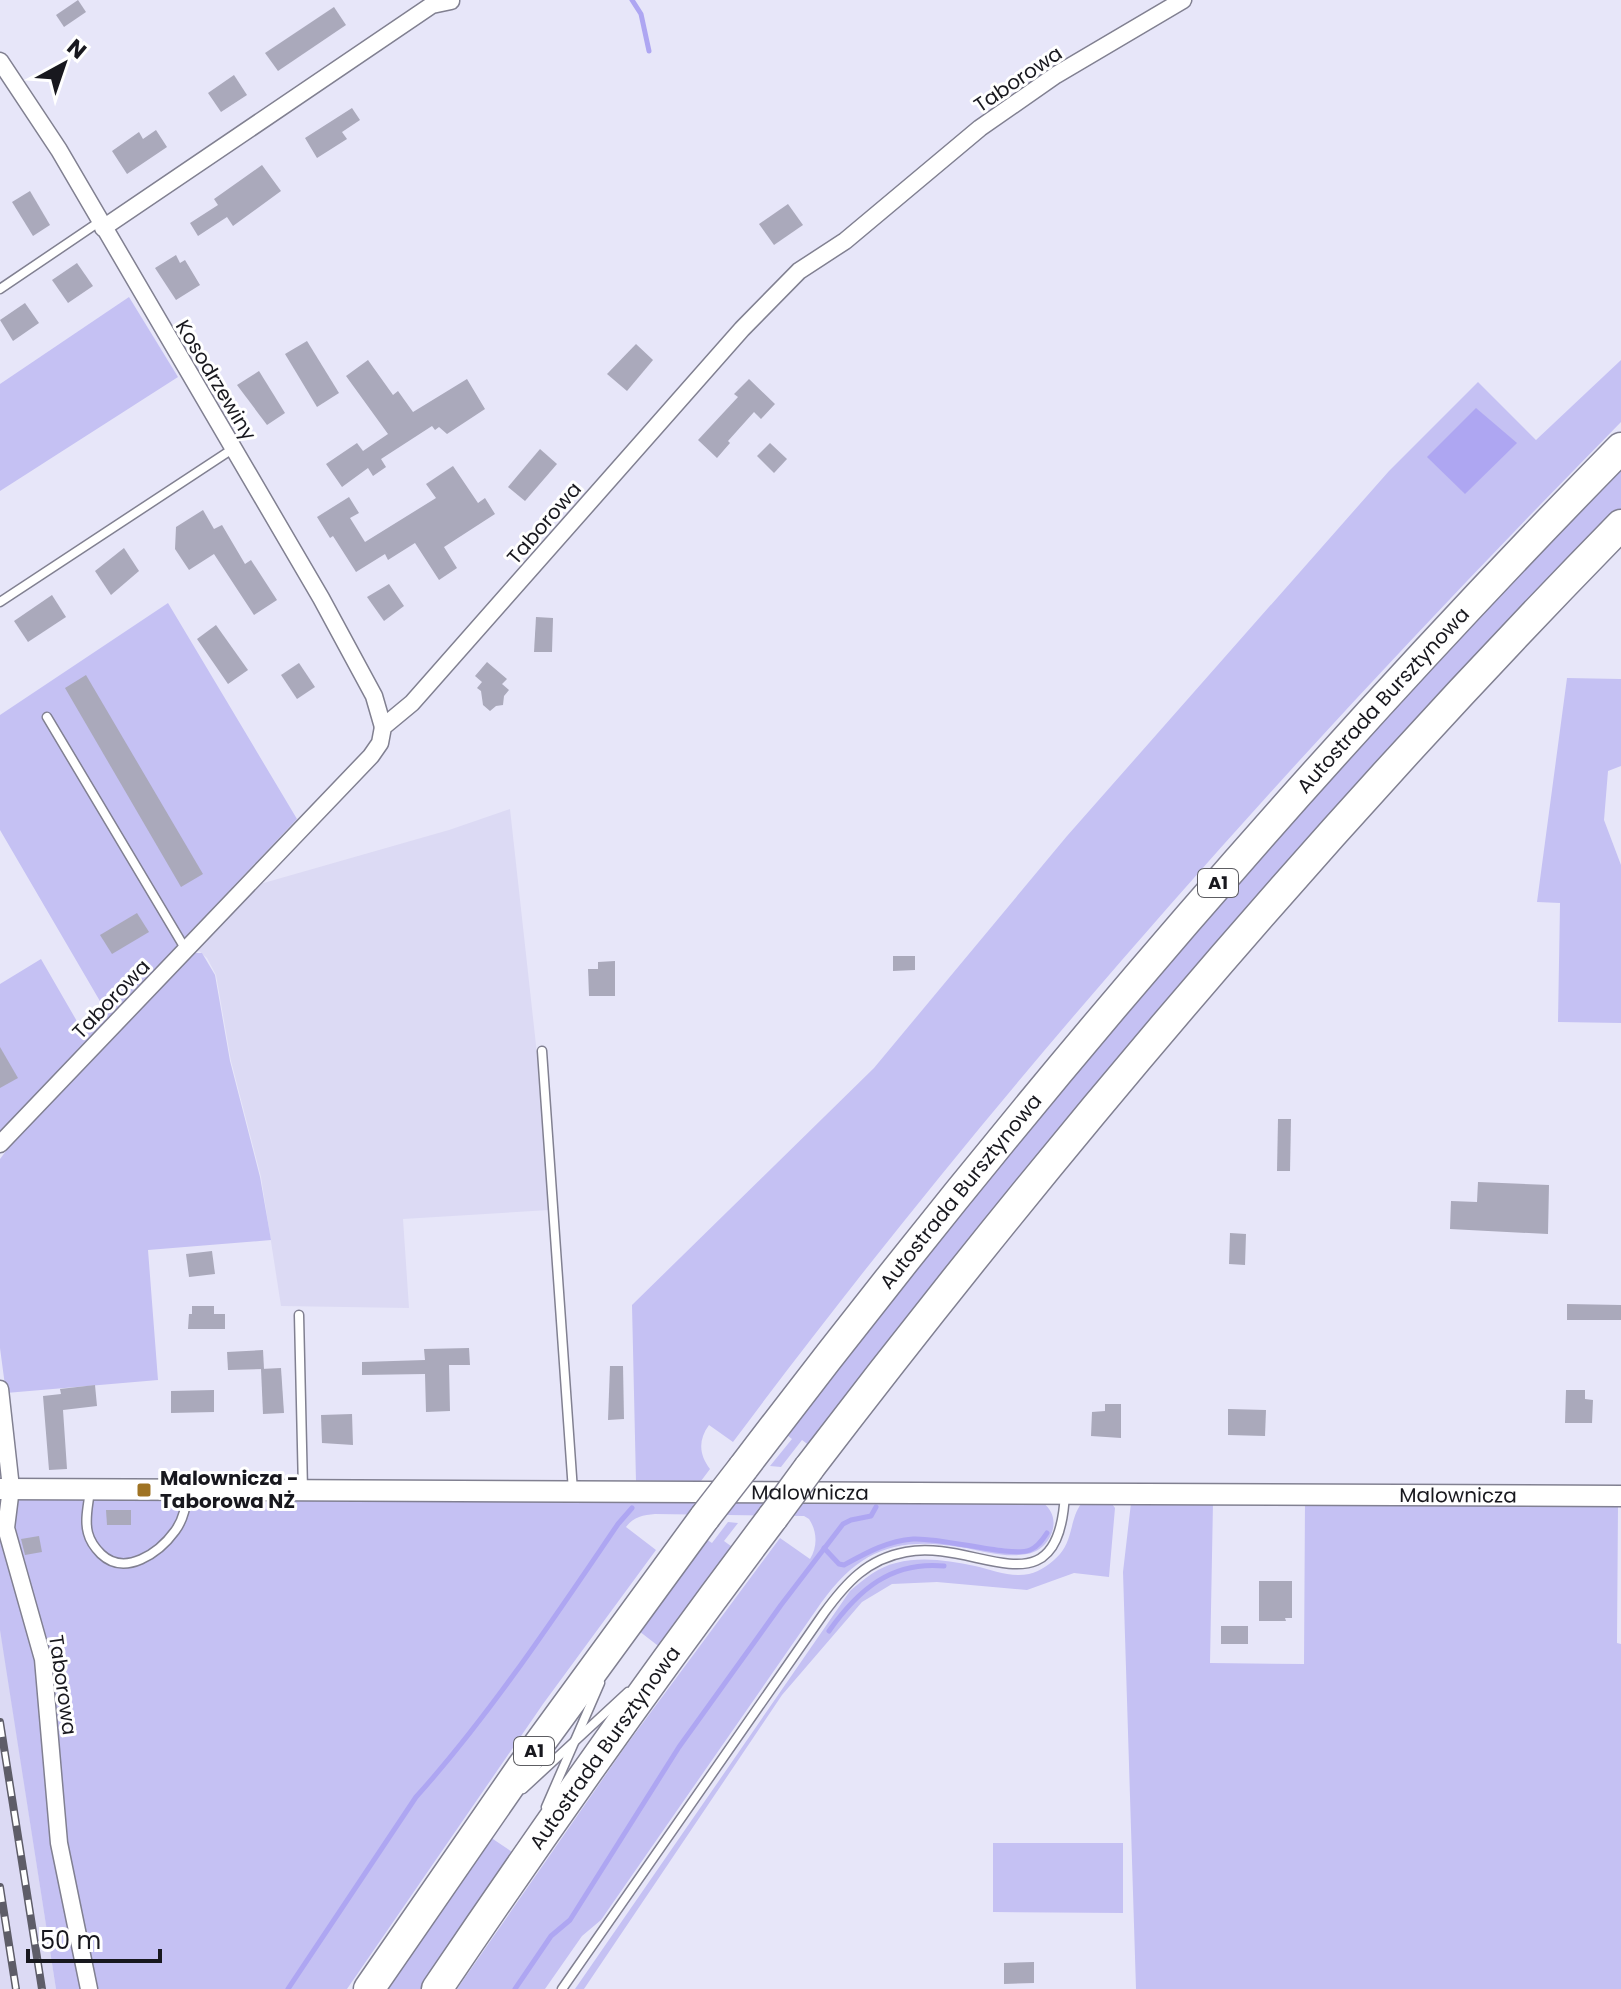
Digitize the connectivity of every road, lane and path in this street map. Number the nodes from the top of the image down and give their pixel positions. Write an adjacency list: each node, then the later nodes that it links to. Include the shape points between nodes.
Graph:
1 (451, 1): 4 (street, via 432,5)
2 (1176, 2): 11 (street, Taborowa, via 980,128 845,241 799,271 412,703)
3 (0, 61): 4 (street, Kosodrzewiny)
4 (101, 225): 5 (lane); 6 (street, Kosodrzewiny)
5 (0, 289)
6 (234, 448): 9 (lane); 11 (street, Kosodrzewiny, via 358,665)
7 (1621, 448): 24 (highway, Autostrada Bursztynowa / A1, bridge, via 1394,687 1120,997 975,1171)
8 (1621, 525): 25 (highway, Autostrada Bursztynowa / A1, bridge, via 1421,736 1027,1190)
9 (0, 602)
10 (47, 717): 12 (lane)
11 (383, 727): 12 (street, Taborowa, via 371,756)
12 (186, 951): 14 (street, Taborowa)
13 (542, 1051): 21 (lane)
14 (0, 1144)
15 (299, 1315): 20 (lane)
16 (0, 1389): 17 (street, Taborowa)
17 (6, 1488): 18 (street, Malownicza); 29 (street, Taborowa, via 6,1528 43,1659 59,1843)
18 (90, 1488): 19 (street, Malownicza); 19 (lane, via 88,1533 93,1545 115,1563 131,1563 159,1549 184,1514)
19 (188, 1490): 20 (street, Malownicza)
20 (303, 1491): 21 (street, Malownicza)
21 (573, 1491): 22 (street, Malownicza)
22 (1066, 1492): 23 (street, Malownicza); 32 (lane, via 1058,1540 1037,1560 1016,1565 915,1550 884,1558 853,1577)
23 (1621, 1496)
24 (627, 1620): 26 (lane); 27 (highway, Autostrada Bursztynowa / A1)
25 (670, 1653): 26 (lane); 28 (highway, Autostrada Bursztynowa / A1)
26 (575, 1740): 27 (lane); 28 (lane)
27 (478, 1830): 30 (highway, Autostrada Bursztynowa / A1)
28 (524, 1859): 31 (highway, Autostrada Bursztynowa / A1)
29 (89, 1989)
30 (369, 1989)
31 (437, 1989)
32 (562, 1989)

